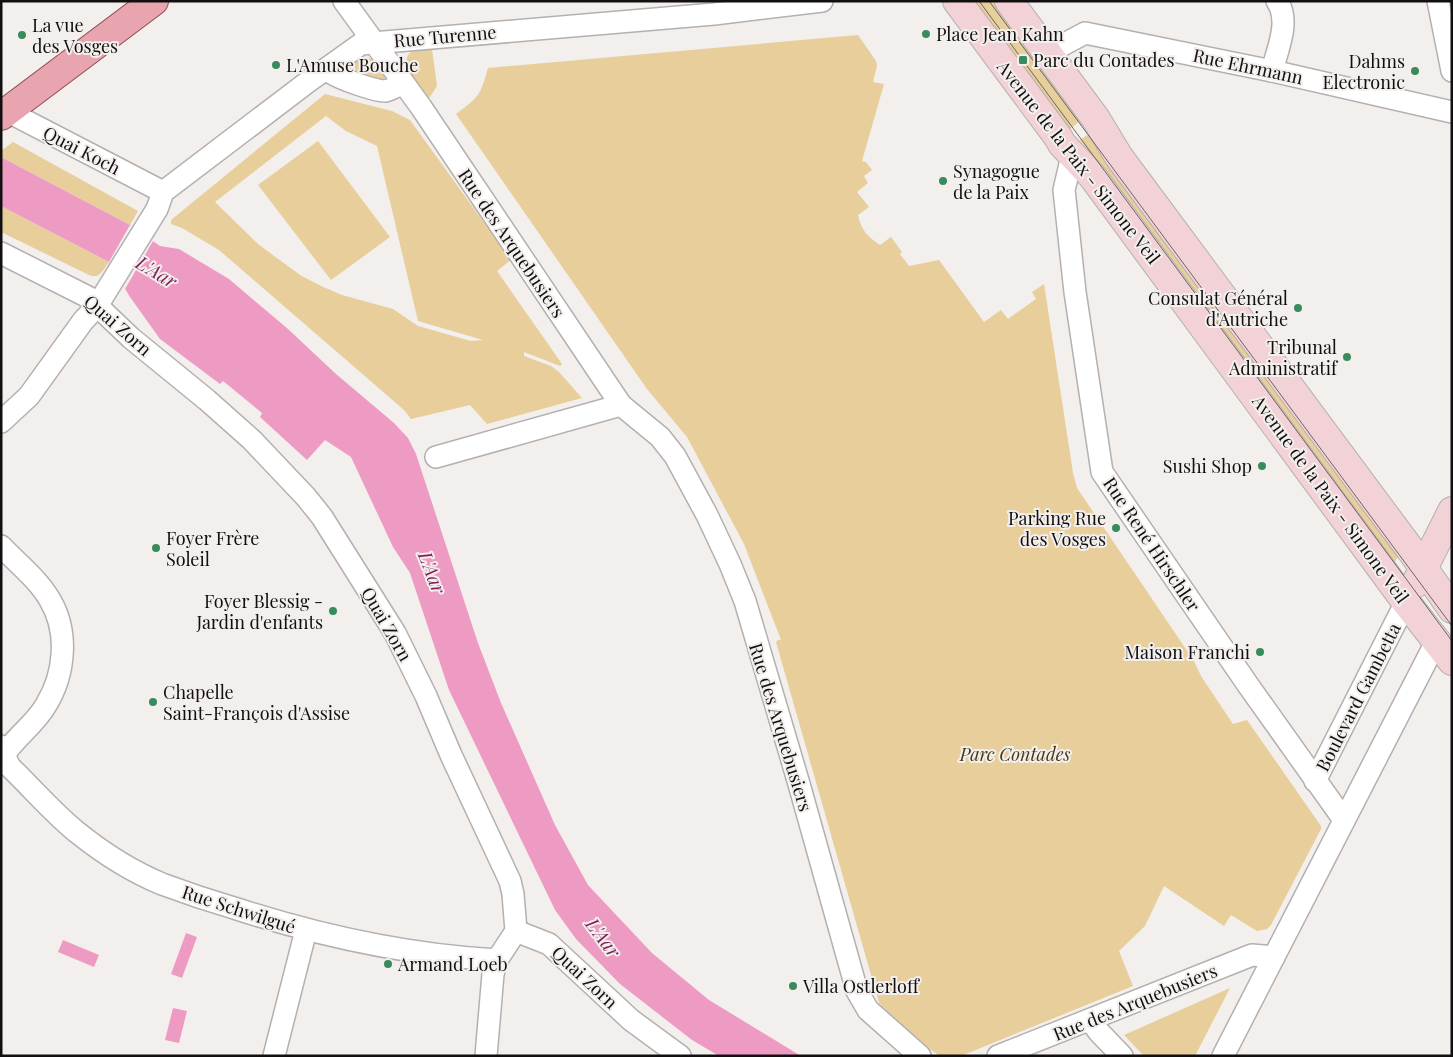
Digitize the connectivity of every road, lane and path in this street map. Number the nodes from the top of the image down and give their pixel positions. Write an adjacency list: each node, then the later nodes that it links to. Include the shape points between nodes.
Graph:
1 (154, 1): 15 (main road)
2 (344, 1): 9 (street, Rue des Arquebusiers)
3 (822, 1): 8 (street, Rue Turenne)
4 (957, 1): 17 (main road, Avenue de la Paix - Simone Veil)
5 (1009, 1): 10 (main road, Avenue de la Paix - Simone Veil)
6 (1277, 1): 12 (street, via 1284,24)
7 (1438, 1): 13 (street)
8 (693, 8): 9 (street, Rue Turenne)
9 (374, 42): 11 (street, Rue Turenne, via 361,44); 14 (street, Rue des Arquebusiers)
10 (1048, 55): 12 (street, Rue Ehrmann, via 1085,33); 26 (main road, Avenue de la Paix - Simone Veil, via 1096,119 1119,157)
11 (326, 69): 14 (street, via 334,76 383,91 392,90); 18 (street, Rue Turenne)
12 (1272, 71): 16 (street, Rue Ehrmann)
13 (1452, 71)
14 (403, 82): 21 (street, Rue des Arquebusiers)
15 (3, 112): 18 (street, Quai Koch)
16 (1452, 112)
17 (1072, 156): 27 (main road, Avenue de la Paix - Simone Veil, via 1093,177); 31 (street, Rue René Hirschler, via 1064,190 1074,287 1102,472)
18 (163, 192): 20 (street, via 157,209)
19 (1, 253): 20 (street, Quai Zorn, via 78,291)
20 (97, 306): 22 (street, via 82,321 29,396); 34 (street, Quai Zorn, via 252,440 322,517 395,633 426,696 510,881)
21 (622, 405): 23 (street); 41 (street, Rue des Arquebusiers, via 660,437 675,456 730,564 745,601 857,991 868,1010)
22 (1, 422)
23 (436, 458)
24 (1452, 511): 26 (main road, Boulevard Gambetta)
25 (1, 546): 30 (street, via 49,598 59,619 62,650 58,678 46,705)
26 (1423, 569): 27 (main road, Boulevard Gambetta); 28 (main road, Avenue de la Paix - Simone Veil)
27 (1406, 602): 29 (main road, Avenue de la Paix - Simone Veil); 31 (street, Boulevard Gambetta)
28 (1452, 611): 29 (main road)
29 (1444, 650): 32 (street)
30 (4, 749): 33 (street, Rue Schwilgué, via 10,767 60,817 123,863 162,884)
31 (1315, 781): 32 (street, Boulevard Gambetta)
32 (1344, 820): 35 (street)
33 (306, 930): 36 (street, Rue Schwilgué, via 402,950); 38 (street)
34 (516, 931): 36 (street); 40 (street, Quai Zorn, via 549,944 631,1020)
35 (1274, 957): 37 (street, Rue des Arquebusiers, via 1252,955); 44 (street)
36 (497, 960): 39 (street)
37 (1090, 1020): 42 (street, Rue des Arquebusiers); 43 (street)
38 (274, 1056)
39 (486, 1056)
40 (680, 1056)
41 (920, 1056)
42 (998, 1056)
43 (1122, 1056)
44 (1223, 1056)

